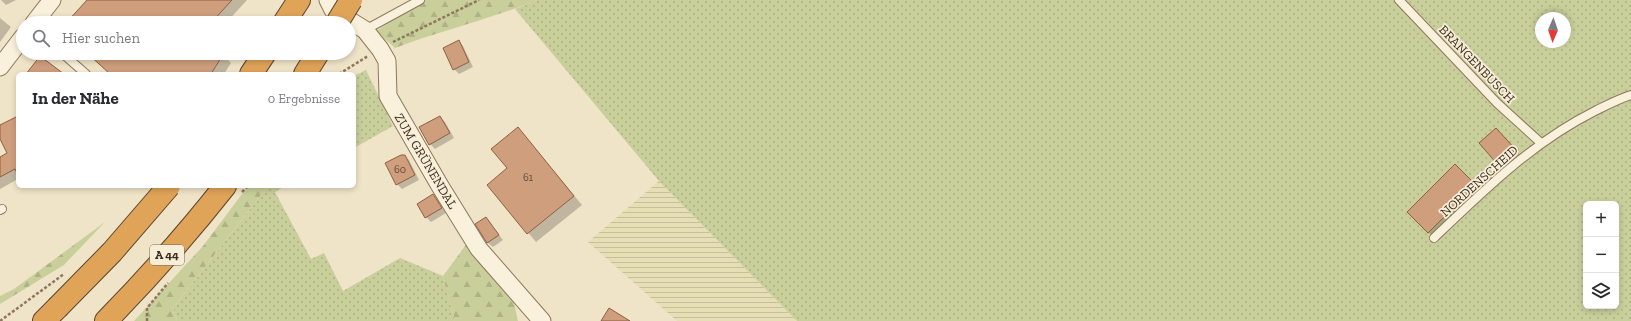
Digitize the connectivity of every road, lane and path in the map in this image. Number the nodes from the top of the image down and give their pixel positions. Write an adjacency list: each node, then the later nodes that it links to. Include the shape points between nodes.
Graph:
1 (52, 0): 8 (street)
2 (299, 0): 9 (highway)
3 (328, 0): 11 (street, ZUM GRÜNENDAL, via 333,10)
4 (351, 0): 10 (highway, bridge)
5 (420, 0): 13 (lane)
6 (479, 0): 14 (path)
7 (1399, 0): 24 (lane, BRANGENBUSCH, via 1497,103)
8 (39, 16)
9 (289, 16)
10 (341, 16)
11 (343, 16)
12 (356, 24): 13 (street, ZUM GRÜNENDAL)
13 (366, 30): 30 (street, ZUM GRÜNENDAL, via 387,61 388,96 440,186 479,249)
14 (393, 42)
15 (16, 47): 19 (street)
16 (70, 60): 20 (lane)
17 (260, 60): 21 (highway)
18 (314, 60): 22 (highway)
19 (0, 68)
20 (84, 72)
21 (252, 72)
22 (306, 72)
23 (1631, 95): 24 (lane, NORDENSCHEID, via 1582,117)
24 (1541, 143): 27 (lane, NORDENSCHEID, via 1490,184)
25 (167, 188): 28 (highway, bridge, via 112,252)
26 (223, 188): 29 (highway, A 44, via 199,219)
27 (1434, 238)
28 (50, 314)
29 (106, 321)
30 (542, 321)

